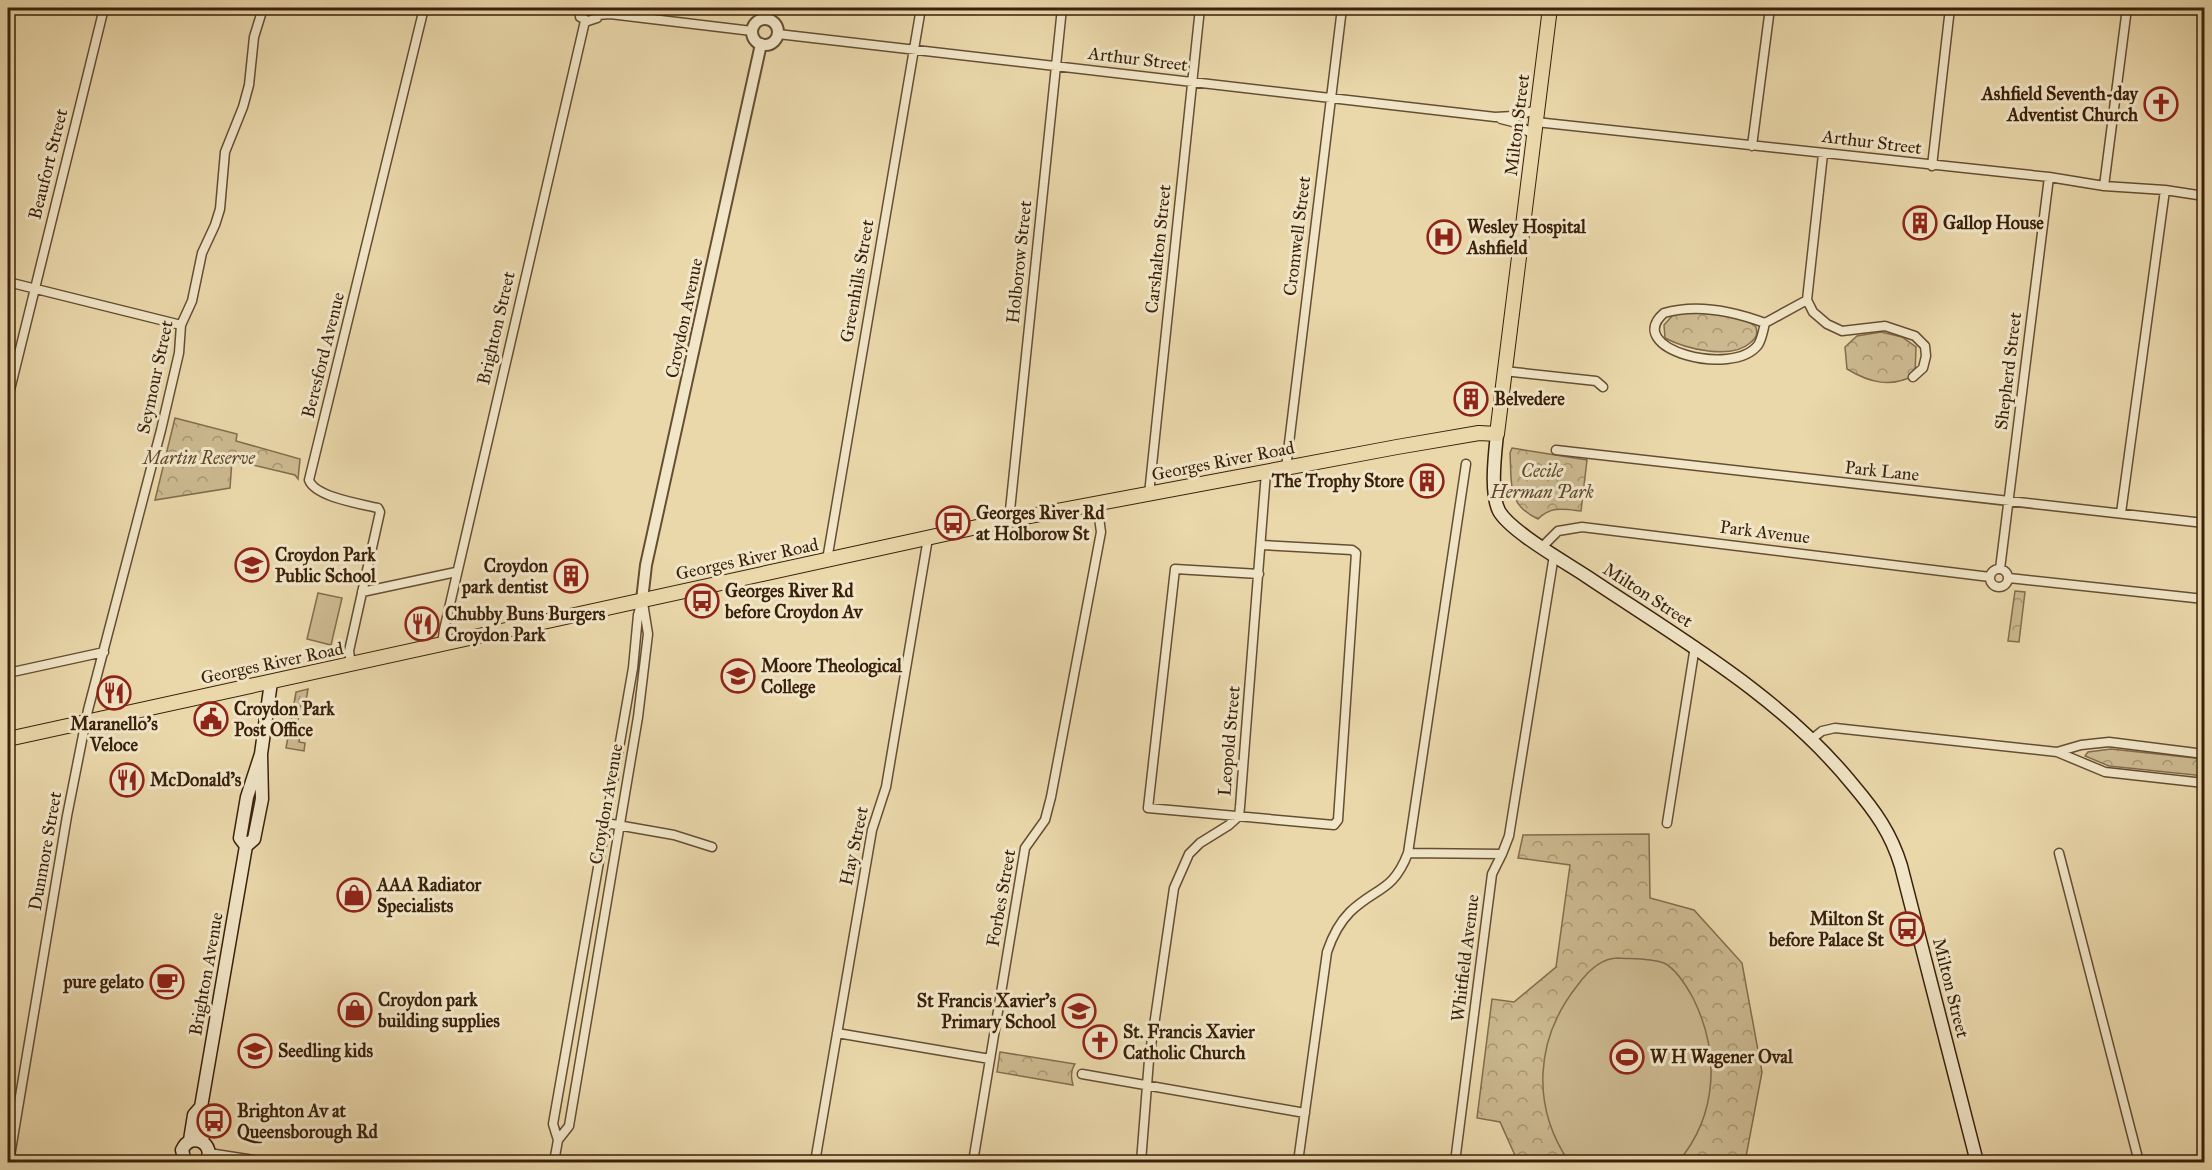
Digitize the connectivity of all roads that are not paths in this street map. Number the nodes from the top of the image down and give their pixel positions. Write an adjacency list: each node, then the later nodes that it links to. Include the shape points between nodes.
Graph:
1 (104, 8): 35 (street, Beaufort Street)
2 (262, 8): 38 (street, Seymour Street, via 254,37 249,85 225,152 220,208 199,261 192,301)
3 (424, 8): 64 (street, Beresford Avenue, via 309,480 320,492 378,508 380,512)
4 (558, 8): 14 (street)
5 (770, 8): 16 (street)
6 (921, 8): 21 (street, Greenhills Street)
7 (1062, 8): 22 (street, Holborow Street)
8 (1200, 8): 23 (street, Carshalton Street)
9 (1342, 8): 24 (street, Cromwell Street)
10 (1550, 8): 26 (main road, Milton Street)
11 (1770, 8): 27 (street)
12 (1950, 8): 29 (street)
13 (2127, 8): 31 (street)
14 (579, 9): 17 (street)
15 (598, 11): 17 (street, via 591,21); 18 (street)
16 (767, 19): 18 (street, via 755,23); 19 (street, via 774,23)
17 (585, 21): 60 (street, Brighton Street)
18 (752, 31): 20 (street, via 753,38)
19 (778, 34): 20 (street, via 774,41); 21 (street, Arthur Street)
20 (761, 44): 66 (street, Croydon Avenue, via 646,565)
21 (914, 49): 22 (street, Arthur Street); 58 (street, Greenhills Street)
22 (1056, 66): 23 (street, Arthur Street); 52 (street, Holborow Street)
23 (1192, 82): 24 (street, Arthur Street); 48 (street, Carshalton Street)
24 (1330, 98): 25 (street, Arthur Street); 46 (street, Cromwell Street)
25 (1495, 117): 26 (street, Arthur Street); 26 (street, Arthur Street, via 1513,116)
26 (1536, 122): 27 (street, Arthur Street); 39 (main road, Milton Street)
27 (1752, 146): 28 (street, Arthur Street)
28 (1823, 154): 29 (street, Arthur Street); 36 (street)
29 (1932, 166): 30 (street, Arthur Street)
30 (2049, 177): 31 (street, Arthur Street); 49 (street, Shepherd Street)
31 (2104, 186): 32 (street, Arthur Street)
32 (2165, 190): 33 (street, Arthur Street); 51 (street)
33 (2205, 196)
34 (8, 282): 35 (street)
35 (35, 289): 38 (street); 42 (street, Beaufort Street)
36 (1807, 300): 37 (street); 40 (street, via 1813,312 1842,331 1885,326 1915,336 1924,346 1926,356 1923,368)
37 (1765, 323): 37 (street, via 1762,337 1752,351 1720,360 1691,356 1664,346 1655,330 1664,312 1692,309 1726,310)
38 (181, 325): 69 (street, Seymour Street, via 180,353)
39 (1504, 371): 41 (street, via 1596,381); 43 (main road, Milton Street)
40 (1913, 377)
41 (1604, 387)
42 (8, 398)
43 (1497, 434): 46 (main road, Georges River Road, via 1479,433); 56 (main road, Milton Street, via 1495,483 1499,511)
44 (1556, 450): 49 (street, Park Lane)
45 (1466, 464): 84 (street)
46 (1286, 468): 47 (main road, Georges River Road)
47 (1266, 472): 48 (main road, Georges River Road); 55 (street, Leopold Street)
48 (1149, 494): 50 (main road, Georges River Road)
49 (2009, 502): 51 (street, Park Lane); 59 (street, Shepherd Street)
50 (1097, 503): 52 (main road, Georges River Road); 90 (street, Forbes Street, via 1101,532 1058,765 1045,820 1025,848)
51 (2121, 513): 53 (street, Park Lane)
52 (1009, 520): 54 (main road, Georges River Road)
53 (2205, 523)
54 (928, 538): 58 (main road, Georges River Road); 89 (street, Hay Street, via 886,787 872,830)
55 (1261, 545): 61 (street, Leopold Street); 79 (street, via 1356,553 1338,820 1334,825)
56 (1542, 547): 57 (main road, Milton Street); 62 (street, Park Avenue, via 1558,531 1582,527)
57 (1554, 555): 68 (main road, Milton Street); 86 (street, Whitfield Avenue, via 1509,836)
58 (827, 560): 66 (main road, Georges River Road)
59 (2000, 569): 62 (street); 63 (street)
60 (456, 572): 64 (street); 67 (street, Brighton Street)
61 (1259, 574): 79 (street, Leopold Street); 79 (street, via 1175,569 1148,808)
62 (1990, 577): 63 (street, via 1993,585 2001,587)
63 (2009, 578): 65 (street)
64 (362, 592): 70 (street, Beresford Avenue, via 349,651)
65 (2205, 599)
66 (642, 600): 67 (main road, Georges River Road); 80 (street, Croydon Avenue); 82 (street, Croydon Avenue, via 648,634)
67 (442, 644): 70 (main road, Georges River Road)
68 (1695, 646): 75 (main road, Milton Street); 81 (street)
69 (104, 652): 71 (street); 73 (street, Seymour Street)
70 (351, 664): 72 (main road, Georges River Road)
71 (8, 673)
72 (271, 682): 73 (main road, Georges River Road); 95 (main road, Brighton Avenue, via 261,754 262,799 254,839 246,846 201,1107 194,1116)
73 (87, 722): 74 (main road, Georges River Road); 97 (street, Dunmore Street)
74 (8, 739)
75 (1812, 739): 76 (street, via 1835,728); 106 (main road, Milton Street, via 1867,801 1895,845)
76 (2057, 752): 77 (street, via 2109,742); 78 (street, via 2105,772)
77 (2205, 753)
78 (2205, 783)
79 (1239, 816): 92 (street, Leopold Street, via 1189,854 1174,888)
80 (606, 823): 82 (street); 87 (street, Croydon Avenue)
81 (1667, 823)
82 (619, 825): 83 (street); 88 (street, Croydon Avenue)
83 (712, 847)
84 (1408, 853): 86 (street); 93 (street, via 1397,876 1350,911 1331,940)
85 (2059, 853): 107 (street)
86 (1502, 854): 105 (street, Whitfield Avenue, via 1492,874)
87 (574, 1011): 88 (street); 94 (street, Croydon Avenue, via 553,1124)
88 (586, 1014): 94 (street, Croydon Avenue, via 569,1126)
89 (837, 1033): 90 (street); 101 (street, Hay Street)
90 (990, 1059): 102 (street, Forbes Street)
91 (1082, 1074): 92 (street)
92 (1147, 1085): 93 (street); 103 (street, Leopold Street)
93 (1305, 1113): 104 (street)
94 (558, 1140): 100 (street, Croydon Avenue)
95 (196, 1141): 96 (main road, via 207,1146); 98 (main road, Brighton Avenue, via 182,1150)
96 (208, 1157): 99 (street)
97 (9, 1162)
98 (184, 1162)
99 (267, 1162)
100 (554, 1162)
101 (815, 1162)
102 (973, 1162)
103 (1141, 1162)
104 (1298, 1162)
105 (1455, 1162)
106 (1977, 1162)
107 (2139, 1162)

